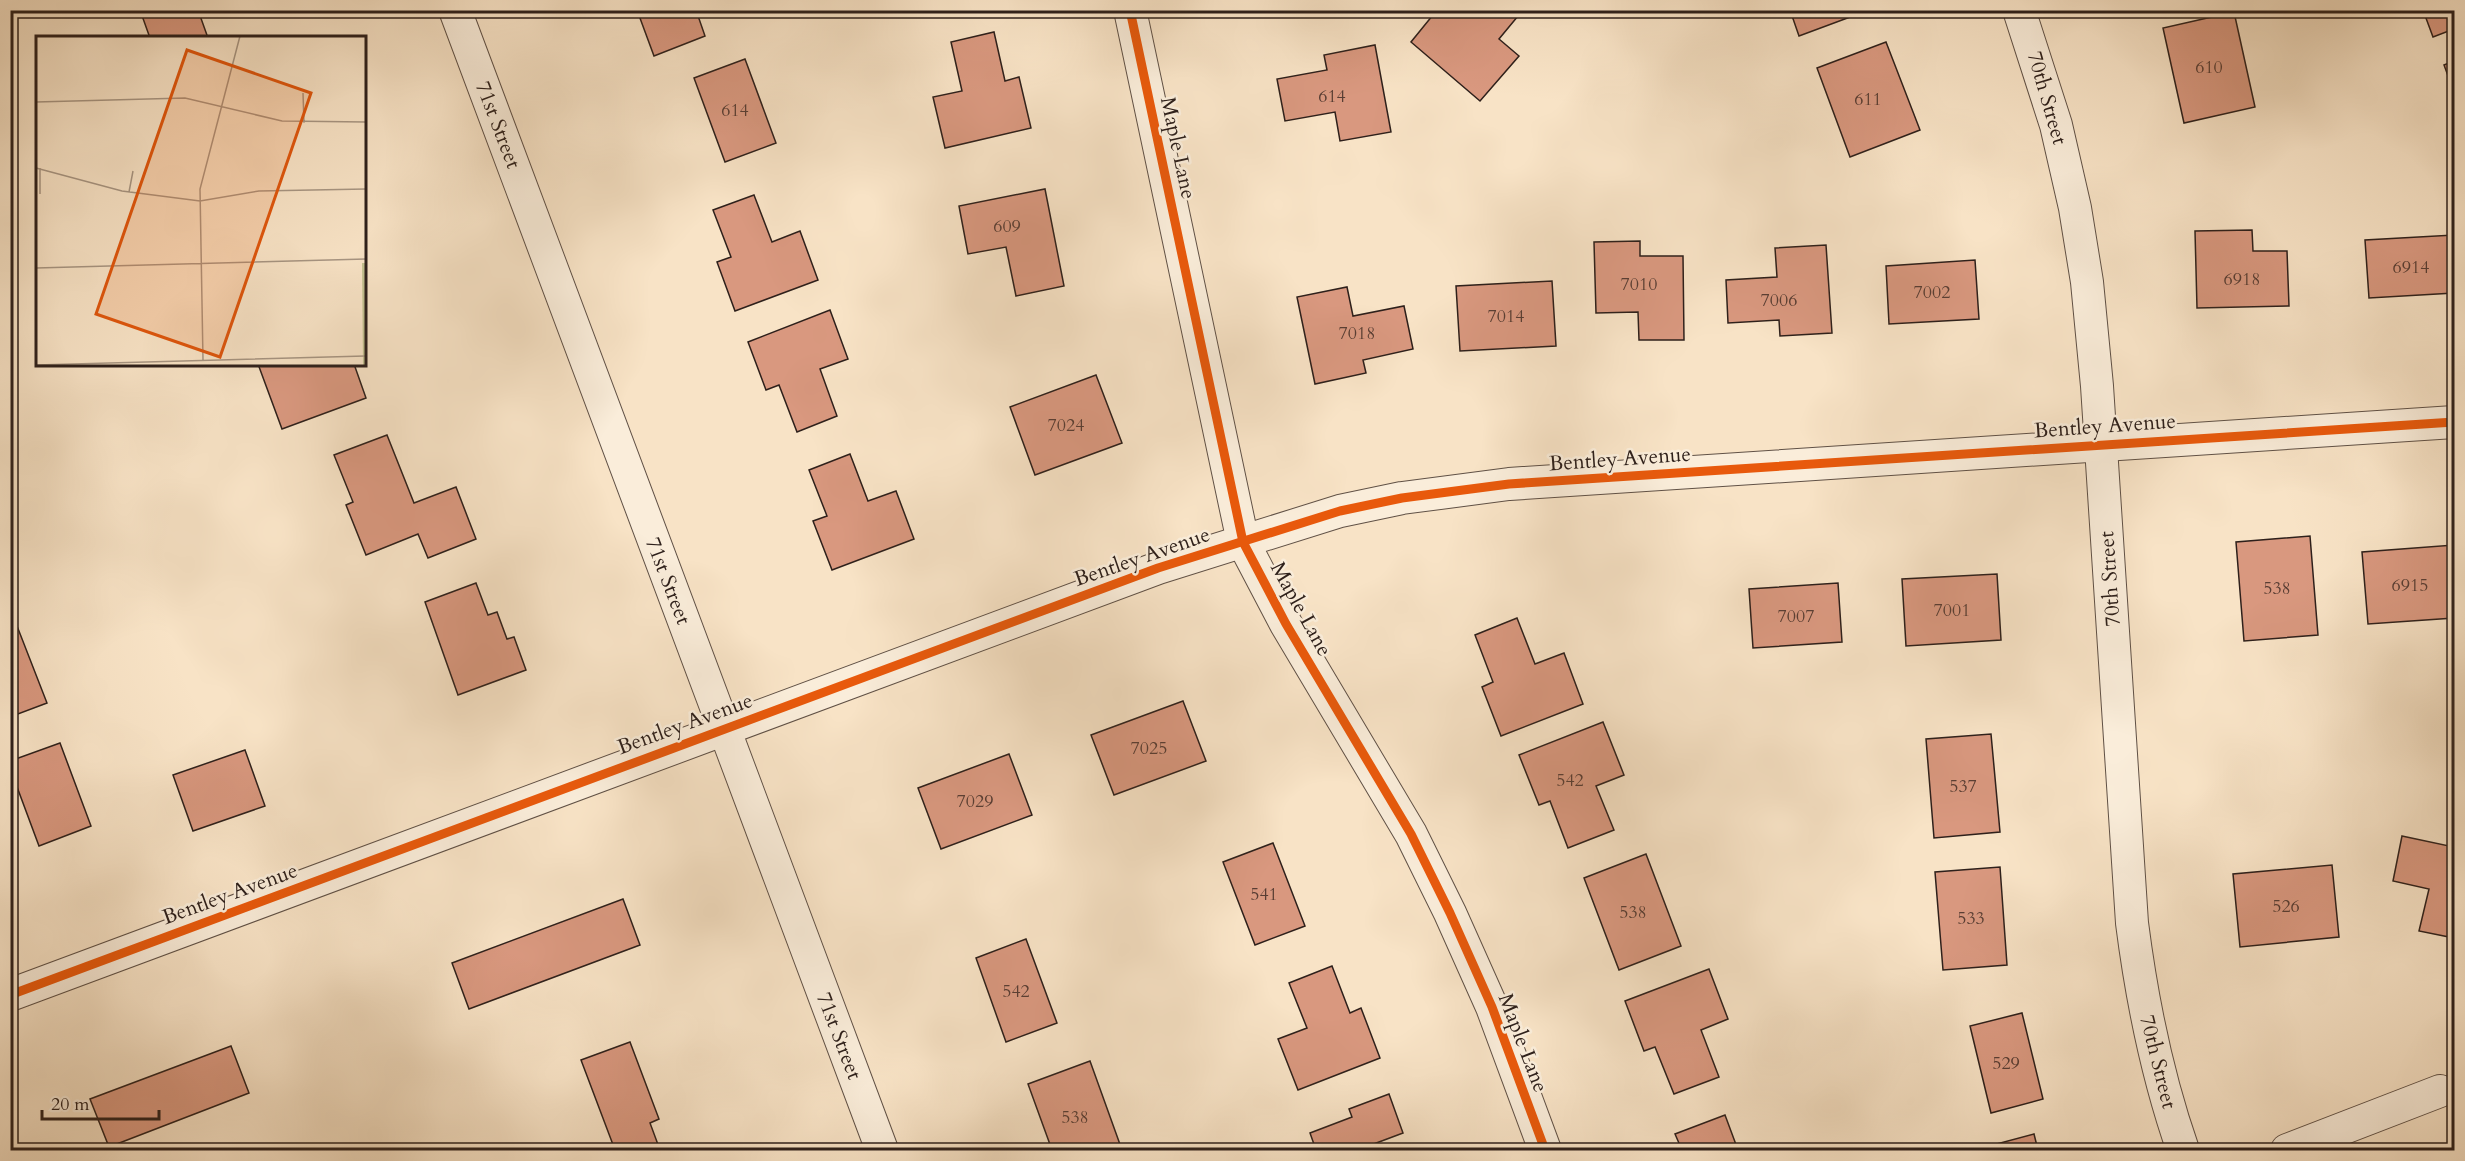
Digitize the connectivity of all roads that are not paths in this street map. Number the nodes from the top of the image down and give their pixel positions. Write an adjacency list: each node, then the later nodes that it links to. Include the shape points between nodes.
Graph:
1 (455, 10): 7 (street, 71st Street)
2 (1130, 10): 6 (street, Maple Lane)
3 (2019, 10): 5 (street, 70th Street, via 2056,125 2075,208 2092,325)
4 (2454, 422): 5 (street, Bentley Avenue)
5 (2101, 445): 6 (street, Bentley Avenue, via 1509,484 1402,498); 12 (street, 70th Street, via 2132,923 2142,995)
6 (1243, 542): 7 (street, Bentley Avenue, via 1158,568); 11 (street, Maple Lane, via 1286,624 1410,834 1450,913 1492,1007)
7 (724, 729): 8 (street, Bentley Avenue); 10 (street, 71st Street)
8 (10, 995)
9 (2440, 1091): 13 (street)
10 (882, 1150)
11 (1545, 1150)
12 (2183, 1150)
13 (2287, 1150)

